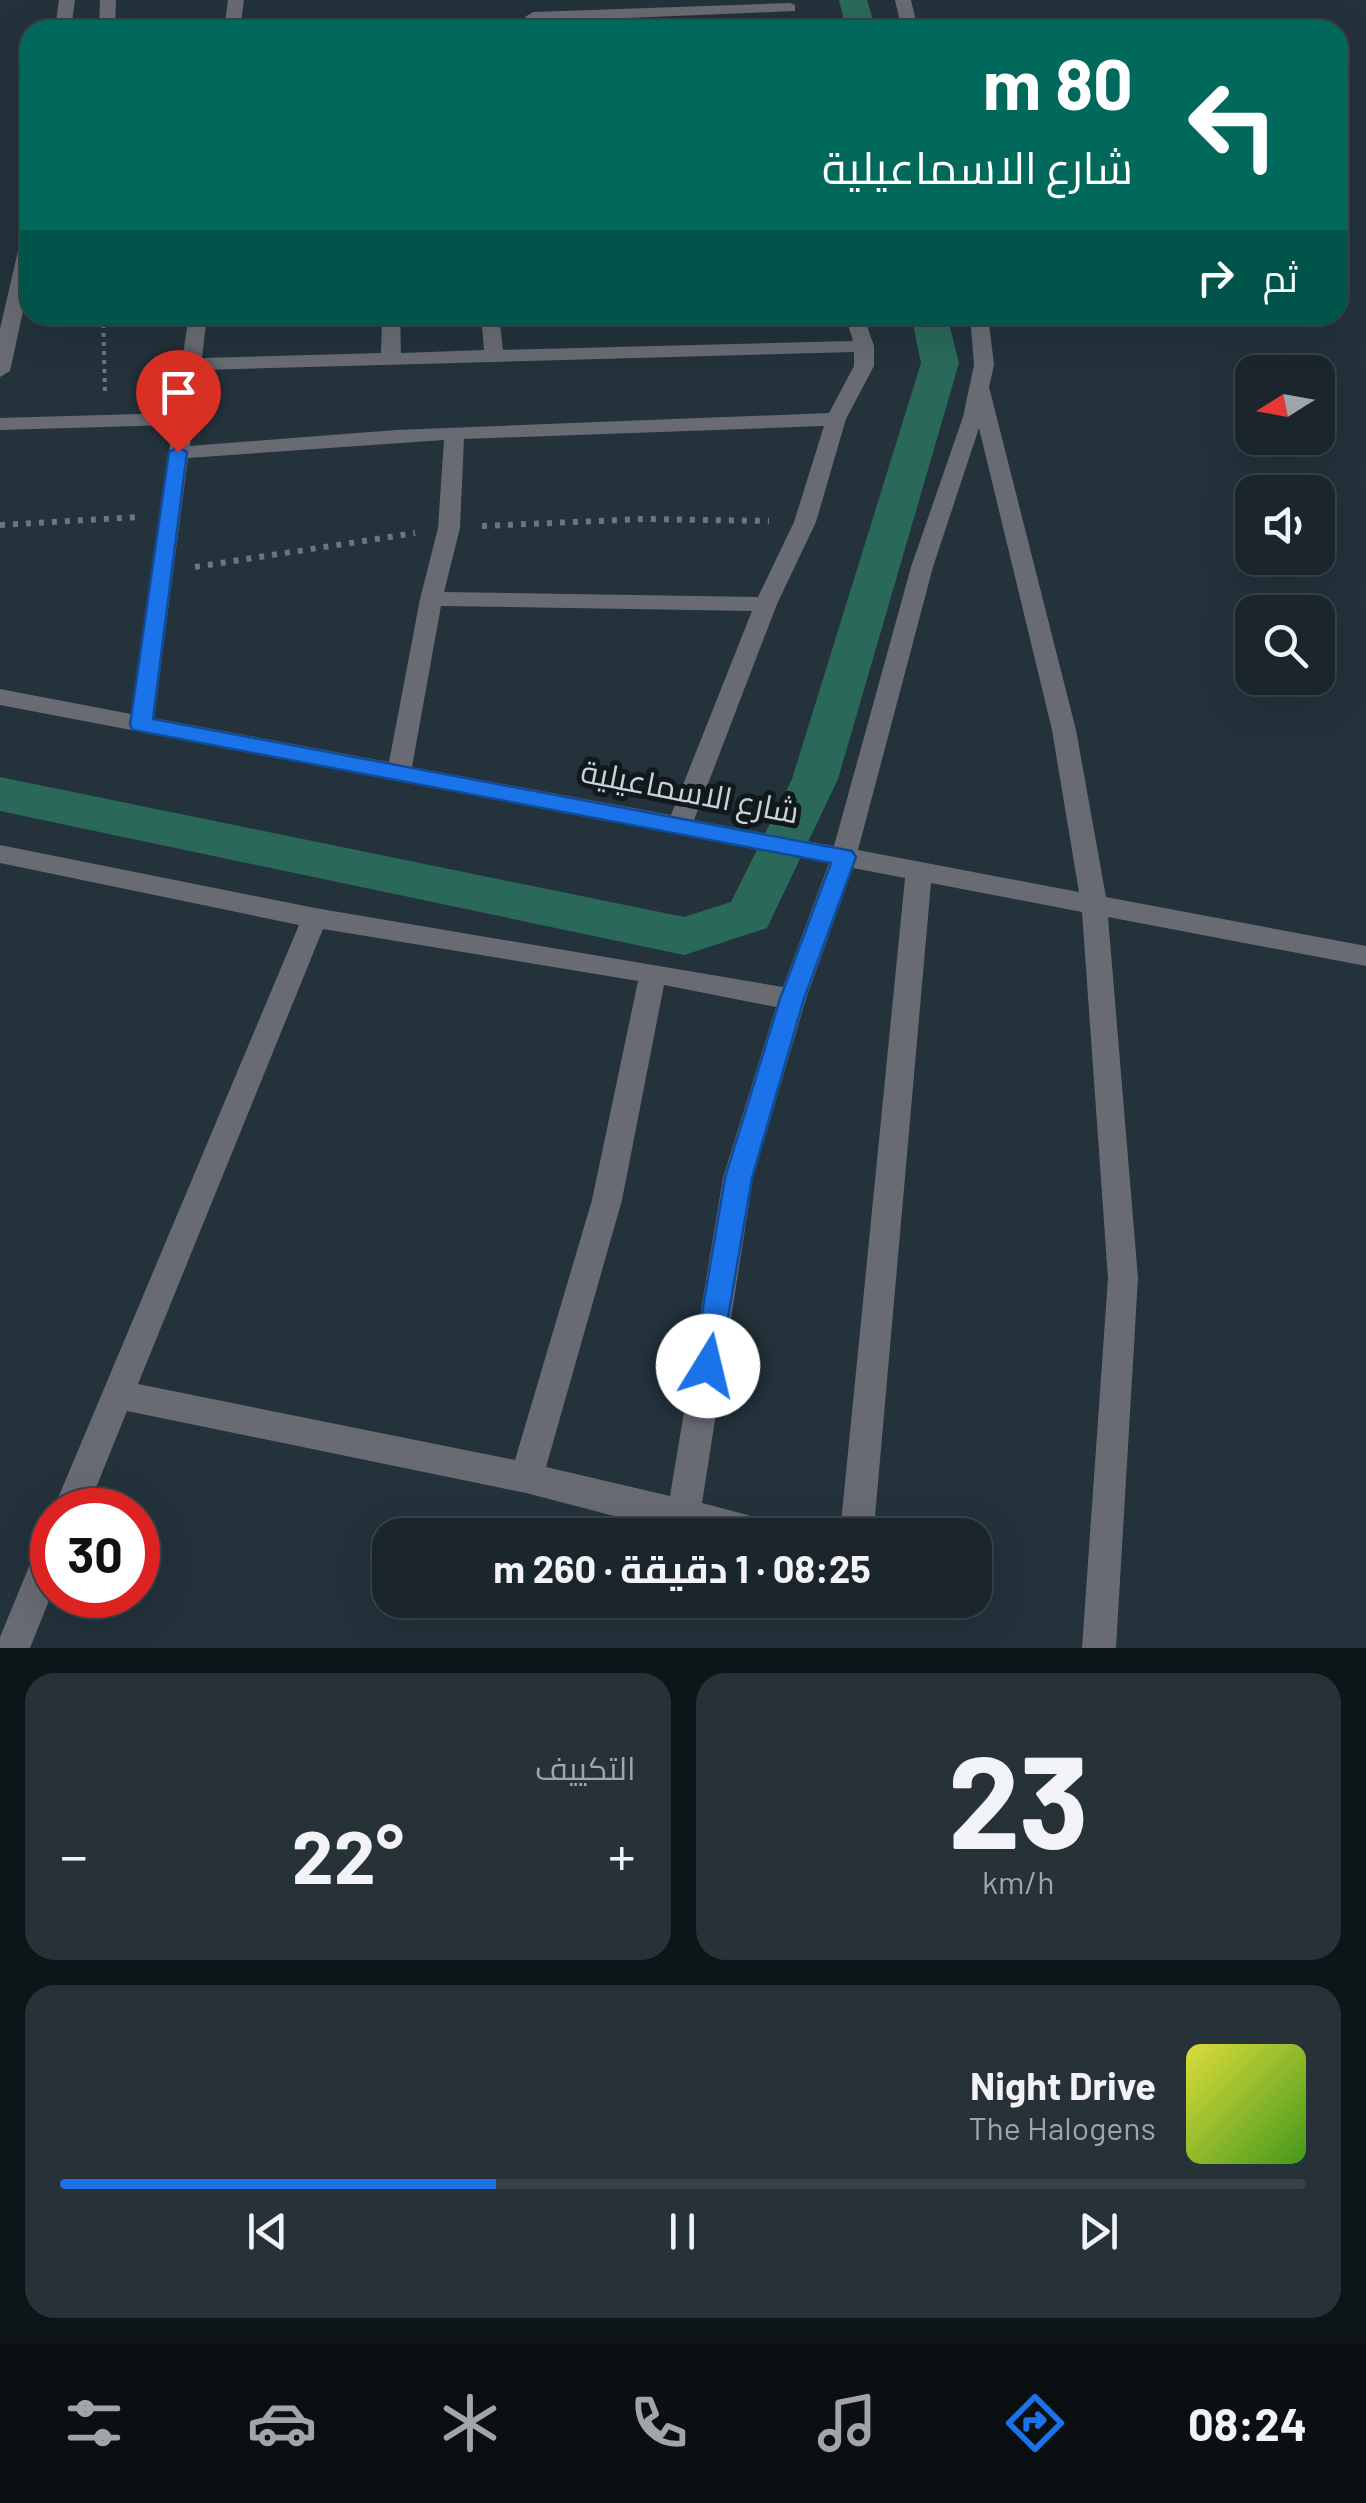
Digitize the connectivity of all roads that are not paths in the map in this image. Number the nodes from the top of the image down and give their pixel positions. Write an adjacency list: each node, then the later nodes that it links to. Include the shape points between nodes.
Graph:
1 (790, 4): 2 (street)
2 (533, 17)
3 (20, 282): 13 (street)
4 (197, 325): 12 (street)
5 (391, 325): 11 (street)
6 (491, 325): 10 (street)
7 (857, 325): 9 (street)
8 (980, 325): 14 (street)
9 (864, 346): 10 (street); 15 (street, via 864,366)
10 (494, 356): 11 (street)
11 (390, 358): 12 (street)
12 (192, 364): 16 (street)
13 (0, 371)
14 (981, 389): 27 (street, via 922,566); 29 (street, via 1064,730)
15 (836, 418): 18 (street); 21 (street, via 805,522)
16 (182, 419): 17 (street); 19 (street)
17 (0, 424)
18 (454, 437): 19 (street); 20 (street, via 449,528)
19 (178, 452): 23 (street)
20 (431, 600): 21 (street); 24 (street)
21 (766, 604): 25 (street)
22 (0, 698): 23 (street, شارع الاسماعيلية)
23 (141, 725): 24 (street, شارع الاسماعيلية)
24 (399, 773): 25 (street, شارع الاسماعيلية)
25 (679, 826): 27 (street, شارع الاسماعيلية)
26 (0, 854): 30 (street)
27 (844, 857): 28 (street, شارع الاسماعيلية); 33 (street)
28 (919, 870): 29 (street, شارع الاسماعيلية); 38 (street)
29 (1094, 904): 31 (street, شارع الاسماعيلية); 41 (street, via 1123,1278)
30 (315, 918): 32 (street); 34 (street)
31 (1366, 956)
32 (653, 973): 33 (street); 35 (street, via 607,1200)
33 (792, 999): 37 (street, via 738,1178)
34 (118, 1396): 35 (street); 36 (street)
35 (526, 1478): 37 (street)
36 (79, 1488)
37 (683, 1518)
38 (858, 1518)
39 (30, 1606): 40 (street)
40 (13, 1648)
41 (1099, 1648)

